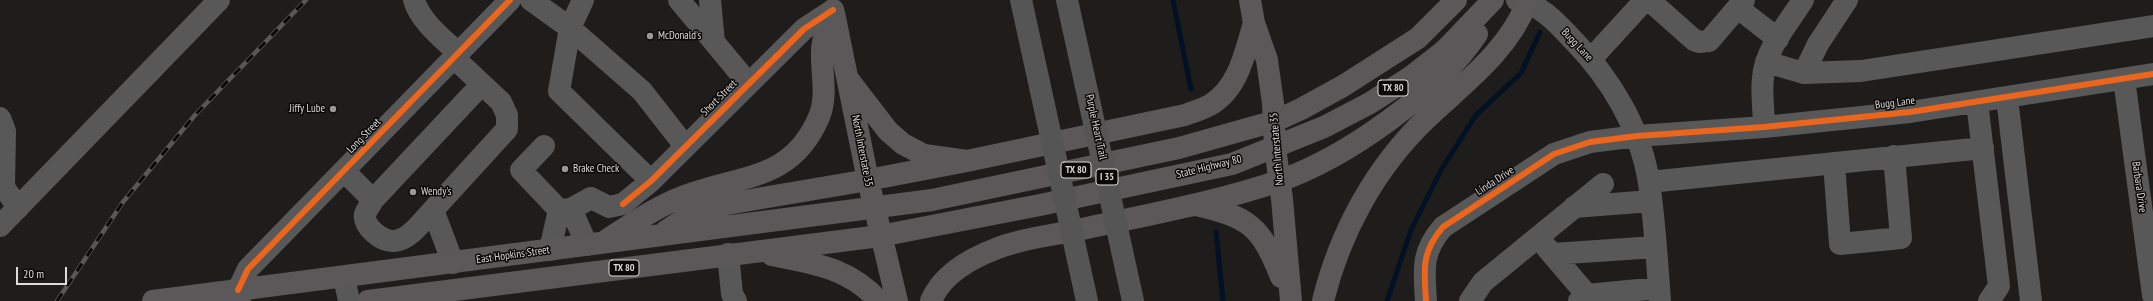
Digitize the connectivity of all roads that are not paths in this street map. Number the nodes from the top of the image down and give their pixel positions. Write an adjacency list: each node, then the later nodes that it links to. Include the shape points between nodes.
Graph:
1 (219, 0): 57 (street)
2 (414, 0): 25 (street, via 431,27)
3 (510, 0): 25 (street, Long Street)
4 (531, 0): 22 (street)
5 (583, 0): 22 (street)
6 (679, 0): 24 (street)
7 (710, 0): 24 (street)
8 (1021, 0): 84 (highway)
9 (1067, 0): 85 (highway, Purple Heart Trail / I 35)
10 (1250, 0): 20 (main road, North Interstate 35)
11 (1456, 0): 37 (main road, TX 80, via 1418,38 1343,86)
12 (1494, 0): 42 (main road, State Highway 80 / TX 80, via 1444,50 1412,76 1370,103 1324,127); 50 (main road, via 1485,21 1469,46 1419,95 1375,131 1341,152)
13 (1645, 0): 26 (street)
14 (1649, 0): 18 (street, via 1699,42 1709,41)
15 (1803, 0): 23 (street)
16 (1847, 0): 28 (street, via 1818,44)
17 (1524, 1): 26 (street, Bugg Lane, via 1554,21); 87 (main road, via 1498,50 1426,119 1388,162 1357,209 1340,246)
18 (1741, 4): 23 (street)
19 (832, 5): 30 (main road, North Interstate 35); 32 (street, Short Street); 64 (main road, via 822,49 824,87 820,116 791,159 767,173 714,185 681,198)
20 (1254, 23): 37 (main road, North Interstate 35, via 1267,60); 45 (main road, via 1240,70 1230,86 1211,105 1185,115)
21 (2153, 26): 28 (street, via 1861,71)
22 (570, 28): 41 (street, via 642,91); 49 (street, via 559,91)
23 (1778, 39): 27 (street)
24 (714, 42): 32 (street)
25 (455, 55): 33 (street); 47 (street, Long Street)
26 (1591, 59): 39 (street, Bugg Lane, via 1618,98)
27 (1766, 62): 28 (street); 38 (street, via 1763,79)
28 (1804, 73)
29 (2153, 74): 31 (street, Bugg Lane)
30 (848, 79): 45 (main road, via 888,130 903,144 924,155); 48 (main road, North Interstate 35)
31 (2124, 79): 34 (street, Bugg Lane); 74 (street, Barbara Drive)
32 (748, 83): 41 (street, Short Street)
33 (481, 85): 53 (street); 58 (street, via 501,102 508,114 507,129)
34 (2007, 98): 35 (street, Bugg Lane); 91 (street)
35 (1977, 102): 38 (street, Bugg Lane); 43 (street)
36 (0, 118): 57 (street, via 5,131 4,187)
37 (1275, 121): 42 (main road, North Interstate 35); 55 (main road, TX 80, via 1179,148 932,200)
38 (1764, 127): 39 (street, Bugg Lane)
39 (1637, 136): 52 (street); 88 (street, Linda Drive, via 1590,142 1554,154 1443,227 1433,239 1426,256)
40 (544, 146): 59 (street, via 521,170)
41 (685, 146): 49 (street, Short Street)
42 (1275, 147): 50 (main road, North Interstate 35); 62 (main road, State Highway 80 / TX 80, via 1232,164)
43 (1983, 148): 44 (street); 90 (street, via 1999,286)
44 (1894, 156): 46 (street); 46 (street, via 1901,238 1840,244)
45 (967, 161): 48 (main road)
46 (1834, 163): 52 (street)
47 (344, 171): 53 (street); 75 (street, Long Street, via 248,269)
48 (868, 180): 55 (main road, North Interstate 35); 61 (main road, via 727,204 689,216)
49 (651, 181): 59 (street, Short Street, via 623,204 609,206 591,198)
50 (1280, 181): 54 (main road); 86 (main road, North Interstate 35)
51 (1604, 184): 56 (street)
52 (1650, 192): 56 (street); 65 (street)
53 (373, 200): 58 (street, via 365,214 366,223 377,235 386,240 395,241 410,234)
54 (1195, 204): 83 (main road, via 998,247 960,266 936,289); 86 (main road, via 1228,212 1252,226 1270,248)
55 (874, 207): 61 (main road, East Hopkins Street / TX 80); 62 (main road, North Interstate 35)
56 (1574, 207): 63 (street)
57 (18, 208): 60 (street)
58 (433, 210): 70 (street)
59 (565, 210): 64 (street); 66 (street)
60 (0, 226)
61 (660, 235): 64 (main road, East Hopkins Street / TX 80); 72 (main road, via 597,258 486,272)
62 (880, 236): 67 (main road, TX 80); 82 (main road, North Interstate 35)
63 (1538, 237): 69 (street); 89 (street, via 1483,282)
64 (594, 244): 66 (main road, East Hopkins Street / TX 80)
65 (1655, 247): 69 (street); 73 (street)
66 (550, 250): 70 (main road, East Hopkins Street / TX 80)
67 (755, 251): 68 (main road, TX 80); 81 (main road, via 829,267 850,277)
68 (728, 254): 72 (main road, TX 80); 80 (street, via 732,294)
69 (1553, 254): 76 (street)
70 (453, 263): 71 (main road, East Hopkins Street / TX 80)
71 (344, 277): 75 (main road, East Hopkins Street / TX 80); 78 (street)
72 (441, 292): 79 (main road, TX 80)
73 (1660, 294): 76 (street)
74 (2153, 295)
75 (239, 296): 77 (main road, East Hopkins Street / TX 80)
76 (1583, 298)
77 (153, 301)
78 (349, 301)
79 (368, 301)
80 (736, 301)
81 (879, 301)
82 (897, 301)
83 (931, 301)
84 (1087, 301)
85 (1133, 301)
86 (1291, 301)
87 (1323, 301)
88 (1426, 301)
89 (1470, 301)
90 (1989, 301)
91 (2031, 301)

